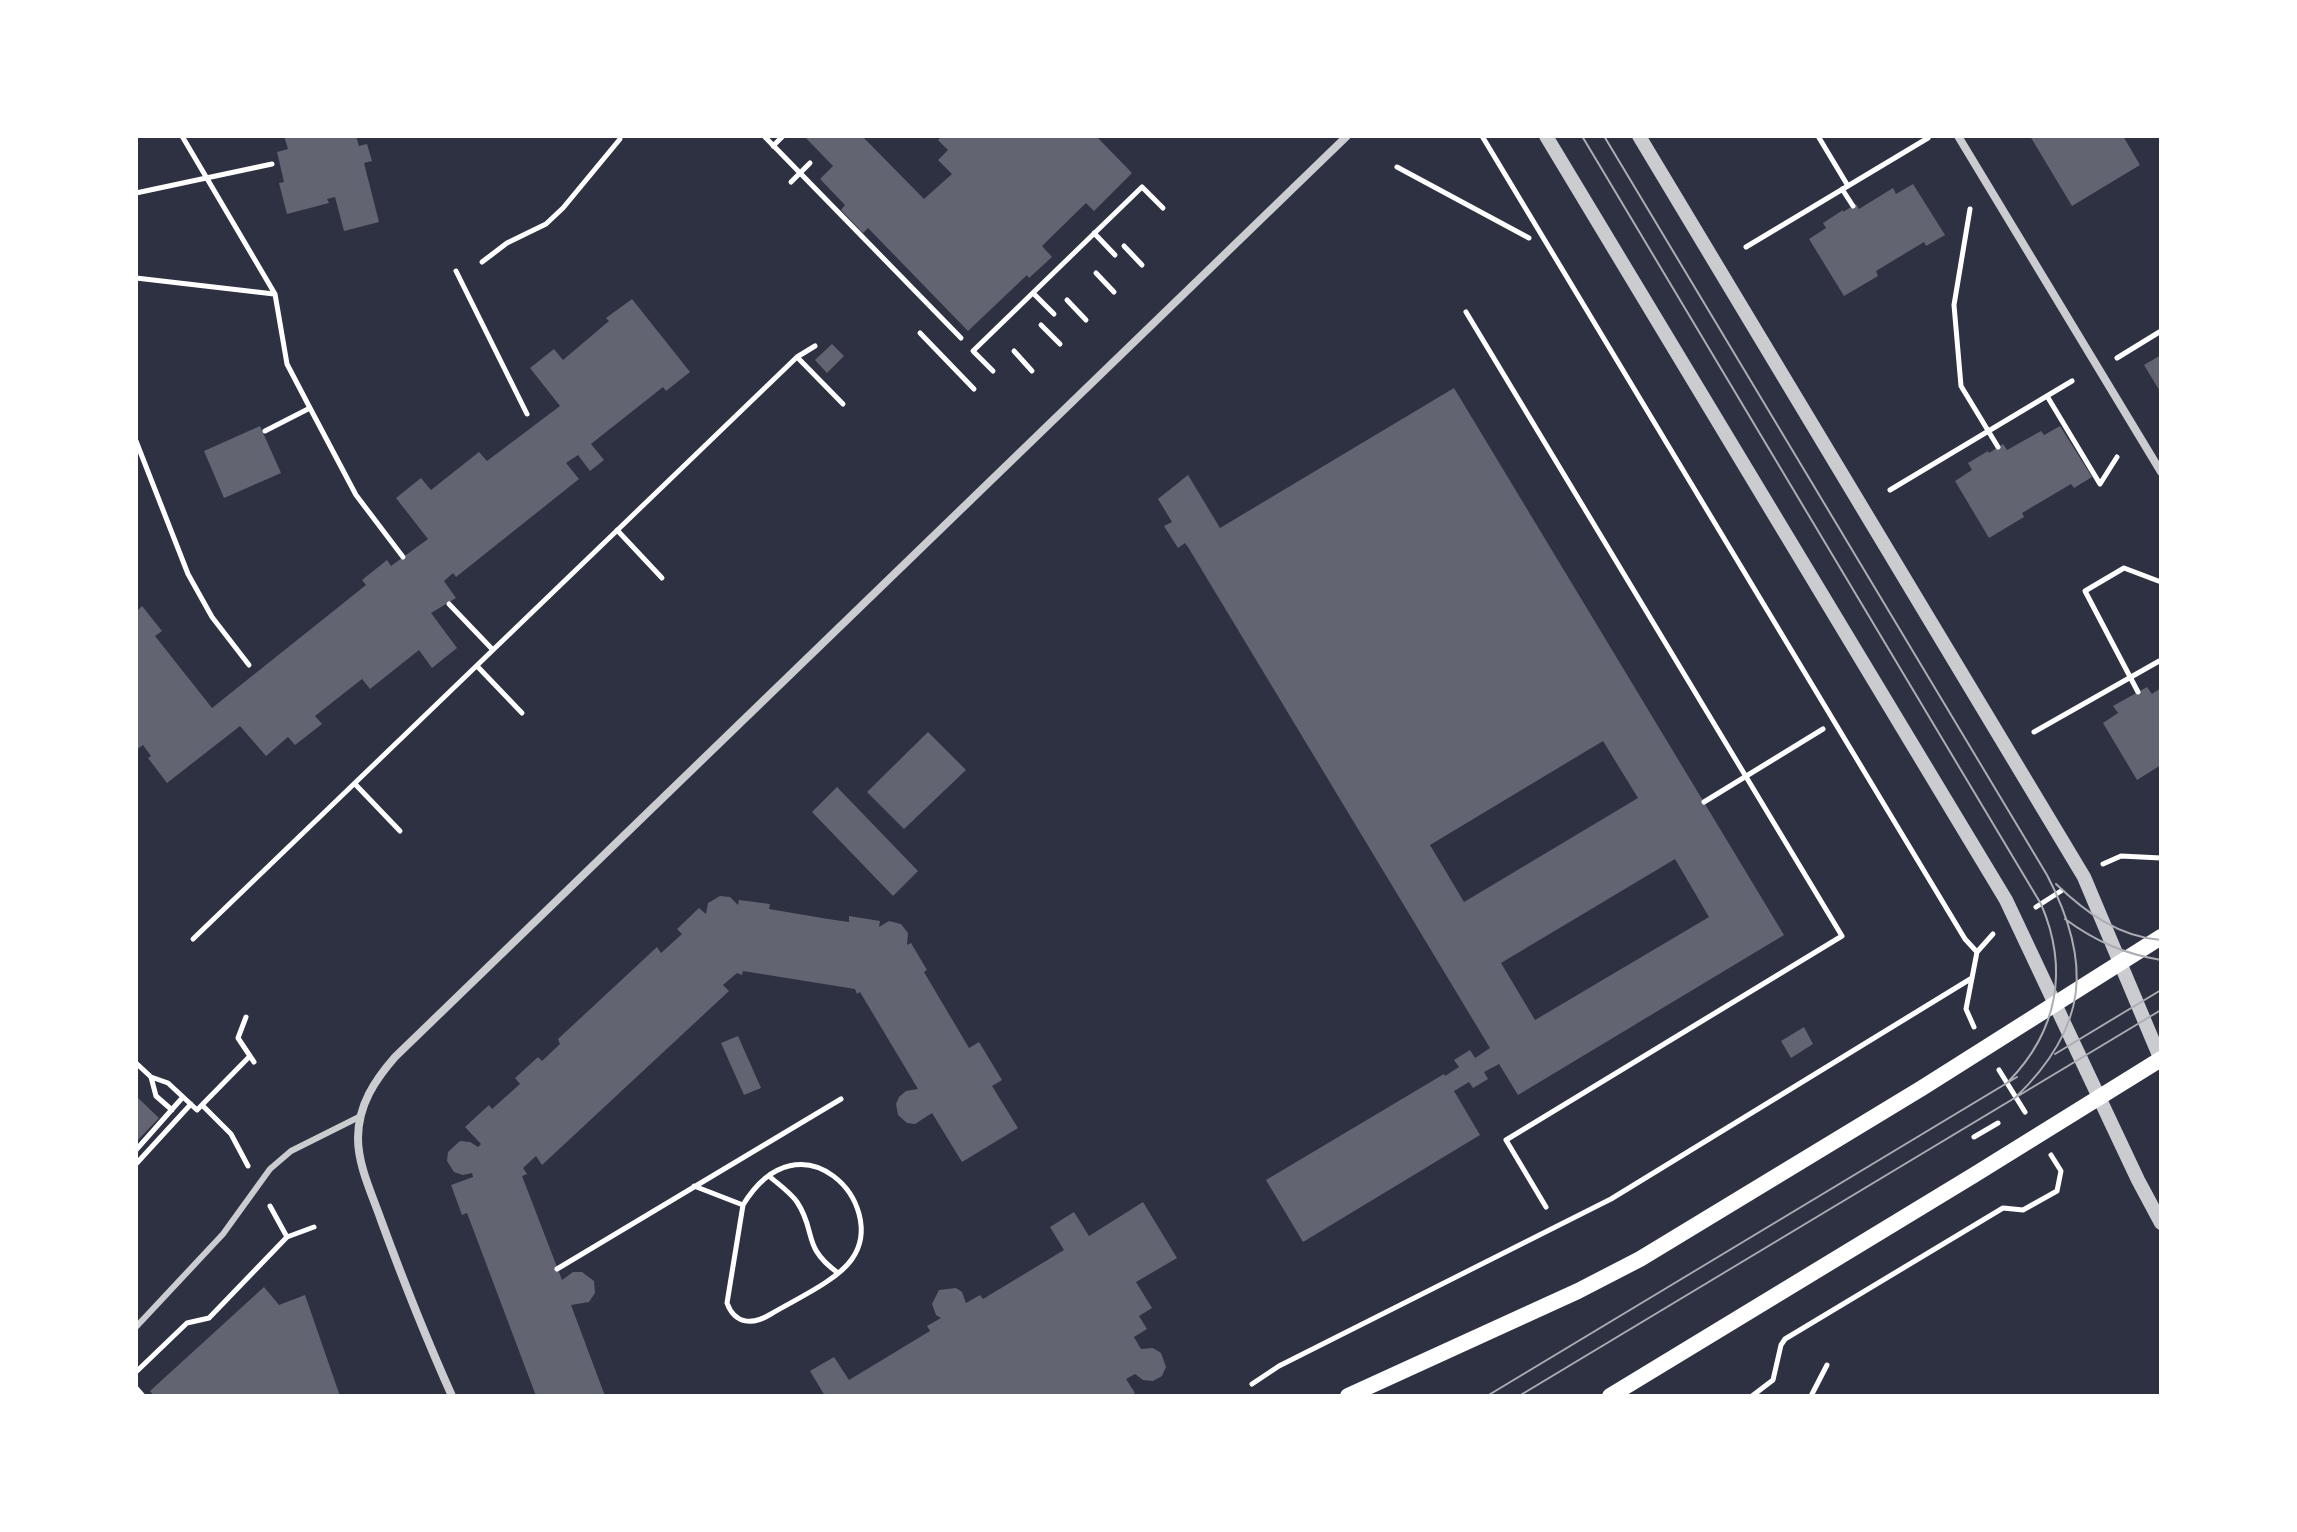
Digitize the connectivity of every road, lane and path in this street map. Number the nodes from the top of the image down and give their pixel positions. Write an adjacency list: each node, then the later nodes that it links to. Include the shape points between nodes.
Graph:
1 (182, 136): 17 (path)
2 (764, 136): 12 (path)
3 (783, 136): 12 (path)
4 (1347, 136): 106 (street, via 395,1057 375,1079)
5 (1482, 136): 90 (path)
6 (1546, 136): 87 (street)
7 (1639, 136): 86 (street)
8 (1818, 136): 19 (path)
9 (1958, 136): 65 (street)
10 (1928, 138): 19 (path)
11 (620, 139): 29 (path, via 546,224)
12 (773, 146): 16 (path)
13 (272, 164): 17 (path)
14 (809, 167): 16 (path)
15 (1397, 167): 25 (path)
16 (800, 173): 18 (path); 31 (path)
17 (207, 178): 20 (path); 38 (path)
18 (791, 182)
19 (1845, 188): 21 (path); 27 (path)
20 (136, 193)
21 (1853, 206)
22 (1163, 208): 24 (path, via 1142,187)
23 (1970, 209): 61 (path, via 1954,305 1961,386)
24 (1094, 233): 28 (path); 37 (path)
25 (1529, 238)
26 (1124, 246): 30 (path)
27 (1746, 247)
28 (1115, 255)
29 (482, 262)
30 (1142, 265)
31 (895, 268): 34 (path); 46 (path)
32 (456, 271): 59 (path)
33 (1096, 273): 36 (path)
34 (887, 276)
35 (136, 278): 38 (path)
36 (1114, 292)
37 (1033, 293): 41 (path); 52 (path, via 973,351)
38 (275, 294): 58 (path, via 287,364)
39 (1067, 300): 42 (path)
40 (1466, 312): 81 (path)
41 (1054, 314)
42 (1086, 320)
43 (1041, 325): 47 (path)
44 (2161, 331): 51 (path)
45 (920, 333): 55 (path)
46 (961, 338)
47 (1060, 344)
48 (815, 346): 50 (path)
49 (1014, 351): 53 (path)
50 (797, 357): 57 (path); 67 (path)
51 (2116, 358)
52 (993, 371)
53 (1032, 371)
54 (2072, 381): 56 (path)
55 (974, 389)
56 (2047, 396): 61 (path); 64 (path, via 2100,484)
57 (843, 404)
58 (310, 408): 60 (path); 68 (path, via 356,495)
59 (527, 414)
60 (265, 431)
61 (1989, 431): 63 (path); 66 (path)
62 (136, 441): 74 (path, via 188,574 212,617)
63 (1998, 447)
64 (2117, 457)
65 (2161, 472)
66 (1890, 490)
67 (617, 530): 69 (path); 72 (path)
68 (403, 557)
69 (662, 578)
70 (2161, 582): 76 (path, via 2124,568 2085,591)
71 (449, 604): 72 (path)
72 (493, 650): 75 (path)
73 (2161, 660): 76 (path)
74 (249, 665)
75 (477, 666): 78 (path); 82 (path)
76 (2131, 677): 77 (path); 80 (path)
77 (2138, 692)
78 (522, 713)
79 (1823, 729): 81 (path)
80 (2034, 732)
81 (1747, 776): 83 (path); 115 (path, via 1842,936 1506,1140)
82 (355, 784): 84 (path); 89 (path)
83 (1704, 802)
84 (400, 831)
85 (2161, 858): 86 (path, via 2121,856)
86 (2084, 877): 87 (path); 91 (street)
87 (2017, 919): 90 (path); 93 (street)
88 (2161, 937): 91 (main road)
89 (193, 939)
90 (1977, 952): 92 (path)
91 (2119, 963): 93 (main road); 96 (street)
92 (1972, 978): 95 (path, via 1966,1009); 123 (path, via 1611,1199)
93 (2056, 1003): 101 (street); 127 (main road, via 1640,1259)
94 (246, 1017): 103 (path, via 238,1038 252,1059 197,1110)
95 (1972, 1023)
96 (2161, 1059): 101 (main road)
97 (136, 1063): 99 (path)
98 (2000, 1071): 104 (path)
99 (151, 1077): 100 (path); 105 (path, via 156,1096)
100 (183, 1097): 103 (path); 105 (path)
101 (2099, 1097): 116 (street); 128 (main road)
102 (841, 1099): 113 (path)
103 (191, 1104): 110 (path)
104 (2020, 1104)
105 (172, 1110): 109 (path)
106 (361, 1116): 120 (lane, via 291,1151 270,1169 223,1234); 126 (street, via 362,1167)
107 (1998, 1123): 108 (path)
108 (1974, 1137)
109 (136, 1150)
110 (136, 1164)
111 (2058, 1167): 129 (path, via 2057,1191 2023,1210 2003,1208 1785,1339 1773,1380)
112 (769, 1176): 114 (path); 119 (path, via 799,1205 811,1244); 119 (path, via 787,1166 811,1165 844,1185 861,1233 853,1258)
113 (694, 1186): 114 (path); 118 (path)
114 (743, 1205): 119 (path, via 727,1303 742,1321 758,1322)
115 (1546, 1207)
116 (2161, 1223)
117 (314, 1227): 122 (path, via 287,1237 209,1318 187,1323)
118 (557, 1269)
119 (838, 1273)
120 (136, 1327)
121 (1827, 1365): 130 (path)
122 (136, 1372)
123 (1252, 1384)
124 (136, 1388): 125 (path)
125 (143, 1396)
126 (452, 1396)
127 (1348, 1396)
128 (1610, 1396)
129 (1752, 1396)
130 (1811, 1396)

